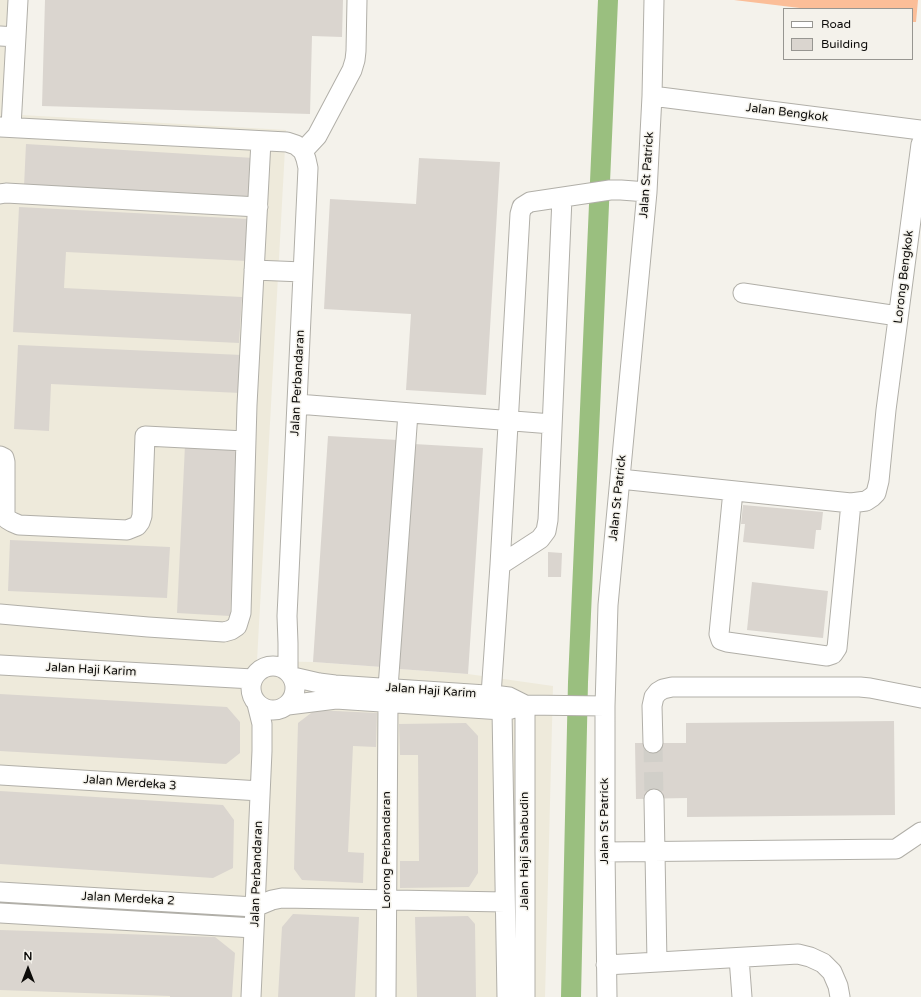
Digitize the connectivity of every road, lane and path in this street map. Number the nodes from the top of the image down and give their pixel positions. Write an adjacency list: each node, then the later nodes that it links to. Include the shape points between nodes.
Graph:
1 (18, 0): 4 (street)
2 (357, 0): 10 (street, via 356,51 352,70 316,136)
3 (654, 0): 5 (street, Jalan St Patrick)
4 (8, 36): 6 (street)
5 (652, 96): 7 (street, Jalan Bengkok); 11 (street, Jalan St Patrick)
6 (3, 127): 8 (street)
7 (921, 130)
8 (261, 141): 10 (street, via 287,142); 14 (street)
9 (921, 144): 18 (street, Lorong Bengkok)
10 (303, 151): 16 (street, Jalan Perbandaran, via 308,168)
11 (647, 192): 13 (street, via 604,191); 25 (street, Jalan St Patrick)
12 (0, 194): 14 (street)
13 (562, 198): 21 (street, via 530,202 522,207 520,214); 22 (street)
14 (258, 207): 15 (street)
15 (254, 270): 16 (street); 23 (street)
16 (303, 272): 19 (street, Jalan Perbandaran)
17 (743, 293): 18 (street)
18 (898, 316): 27 (street, Lorong Bengkok, via 876,493 866,501)
19 (297, 404): 20 (street); 30 (street, Jalan Perbandaran)
20 (408, 413): 21 (street); 35 (street, Lorong Perbandaran)
21 (508, 420): 22 (street); 28 (street)
22 (552, 424): 28 (street, via 546,531 540,539)
23 (245, 441): 24 (street, via 145,436 142,516 137,526 127,530 19,525 12,522 5,514 5,462); 29 (street, via 241,612 237,626 224,632)
24 (0, 456)
25 (620, 479): 26 (street, Lorong Bengkok); 39 (street, Jalan St Patrick, via 608,605)
26 (733, 491): 27 (street, Lorong Bengkok); 27 (street, via 721,640 827,656 833,654 836,648)
27 (851, 503)
28 (500, 565): 36 (street)
29 (0, 614)
30 (287, 616): 32 (street, Jalan Perbandaran, via 280,641); 33 (street, Jalan Perbandaran)
31 (0, 665): 34 (street, Jalan Haji Karim, via 183,675)
32 (268, 666): 33 (street, via 282,668); 34 (street, via 257,673)
33 (290, 674): 35 (street, Jalan Haji Karim, via 319,683); 40 (street, via 296,691 293,699)
34 (254, 692): 40 (street, via 262,708 268,710); 45 (street, Jalan Perbandaran, via 262,724)
35 (388, 695): 36 (street, Jalan Haji Karim); 40 (street, Jalan Haji Karim); 41 (street, Jalan Haji Karim); 53 (street, Lorong Perbandaran)
36 (491, 695): 38 (street, Jalan Haji Karim, via 509,697)
37 (921, 698): 44 (street, via 860,687 672,687 663,689 654,697)
38 (525, 704): 39 (street, Jalan Haji Karim); 41 (street, Jalan Haji Karim); 43 (street, Jalan Haji Sahabudin)
39 (605, 706): 51 (street, Jalan St Patrick)
40 (284, 707): 45 (street, Jalan Perbandaran, via 272,725)
41 (502, 710): 42 (street, Jalan Haji Sahabudin)
42 (503, 736): 43 (street); 54 (street, Jalan Haji Sahabudin)
43 (525, 736): 64 (street, Jalan Haji Sahabudin)
44 (653, 743)
45 (262, 751): 47 (street, Jalan Perbandaran)
46 (0, 775): 47 (street, Jalan Merdeka 3)
47 (260, 791): 55 (street, Jalan Perbandaran)
48 (654, 798): 50 (street)
49 (921, 832): 50 (street, via 896,849)
50 (654, 851): 51 (street); 59 (street)
51 (605, 852): 60 (street, Jalan St Patrick)
52 (0, 892): 55 (street, Jalan Merdeka 2)
53 (386, 900): 54 (street); 55 (street, via 282,898); 62 (street, Lorong Perbandaran)
54 (505, 902): 63 (street, Jalan Haji Sahabudin)
55 (255, 907): 57 (street, Jalan Perbandaran)
56 (0, 914): 57 (street, Jalan Merdeka 2)
57 (254, 928): 61 (street, Jalan Perbandaran)
58 (739, 958): 59 (street); 66 (street); 67 (street, via 798,954 810,957 823,963 832,972)
59 (657, 962): 60 (street)
60 (606, 965): 65 (street, Jalan St Patrick)
61 (251, 997)
62 (386, 997)
63 (507, 997)
64 (525, 997)
65 (606, 997)
66 (742, 997)
67 (840, 997)

